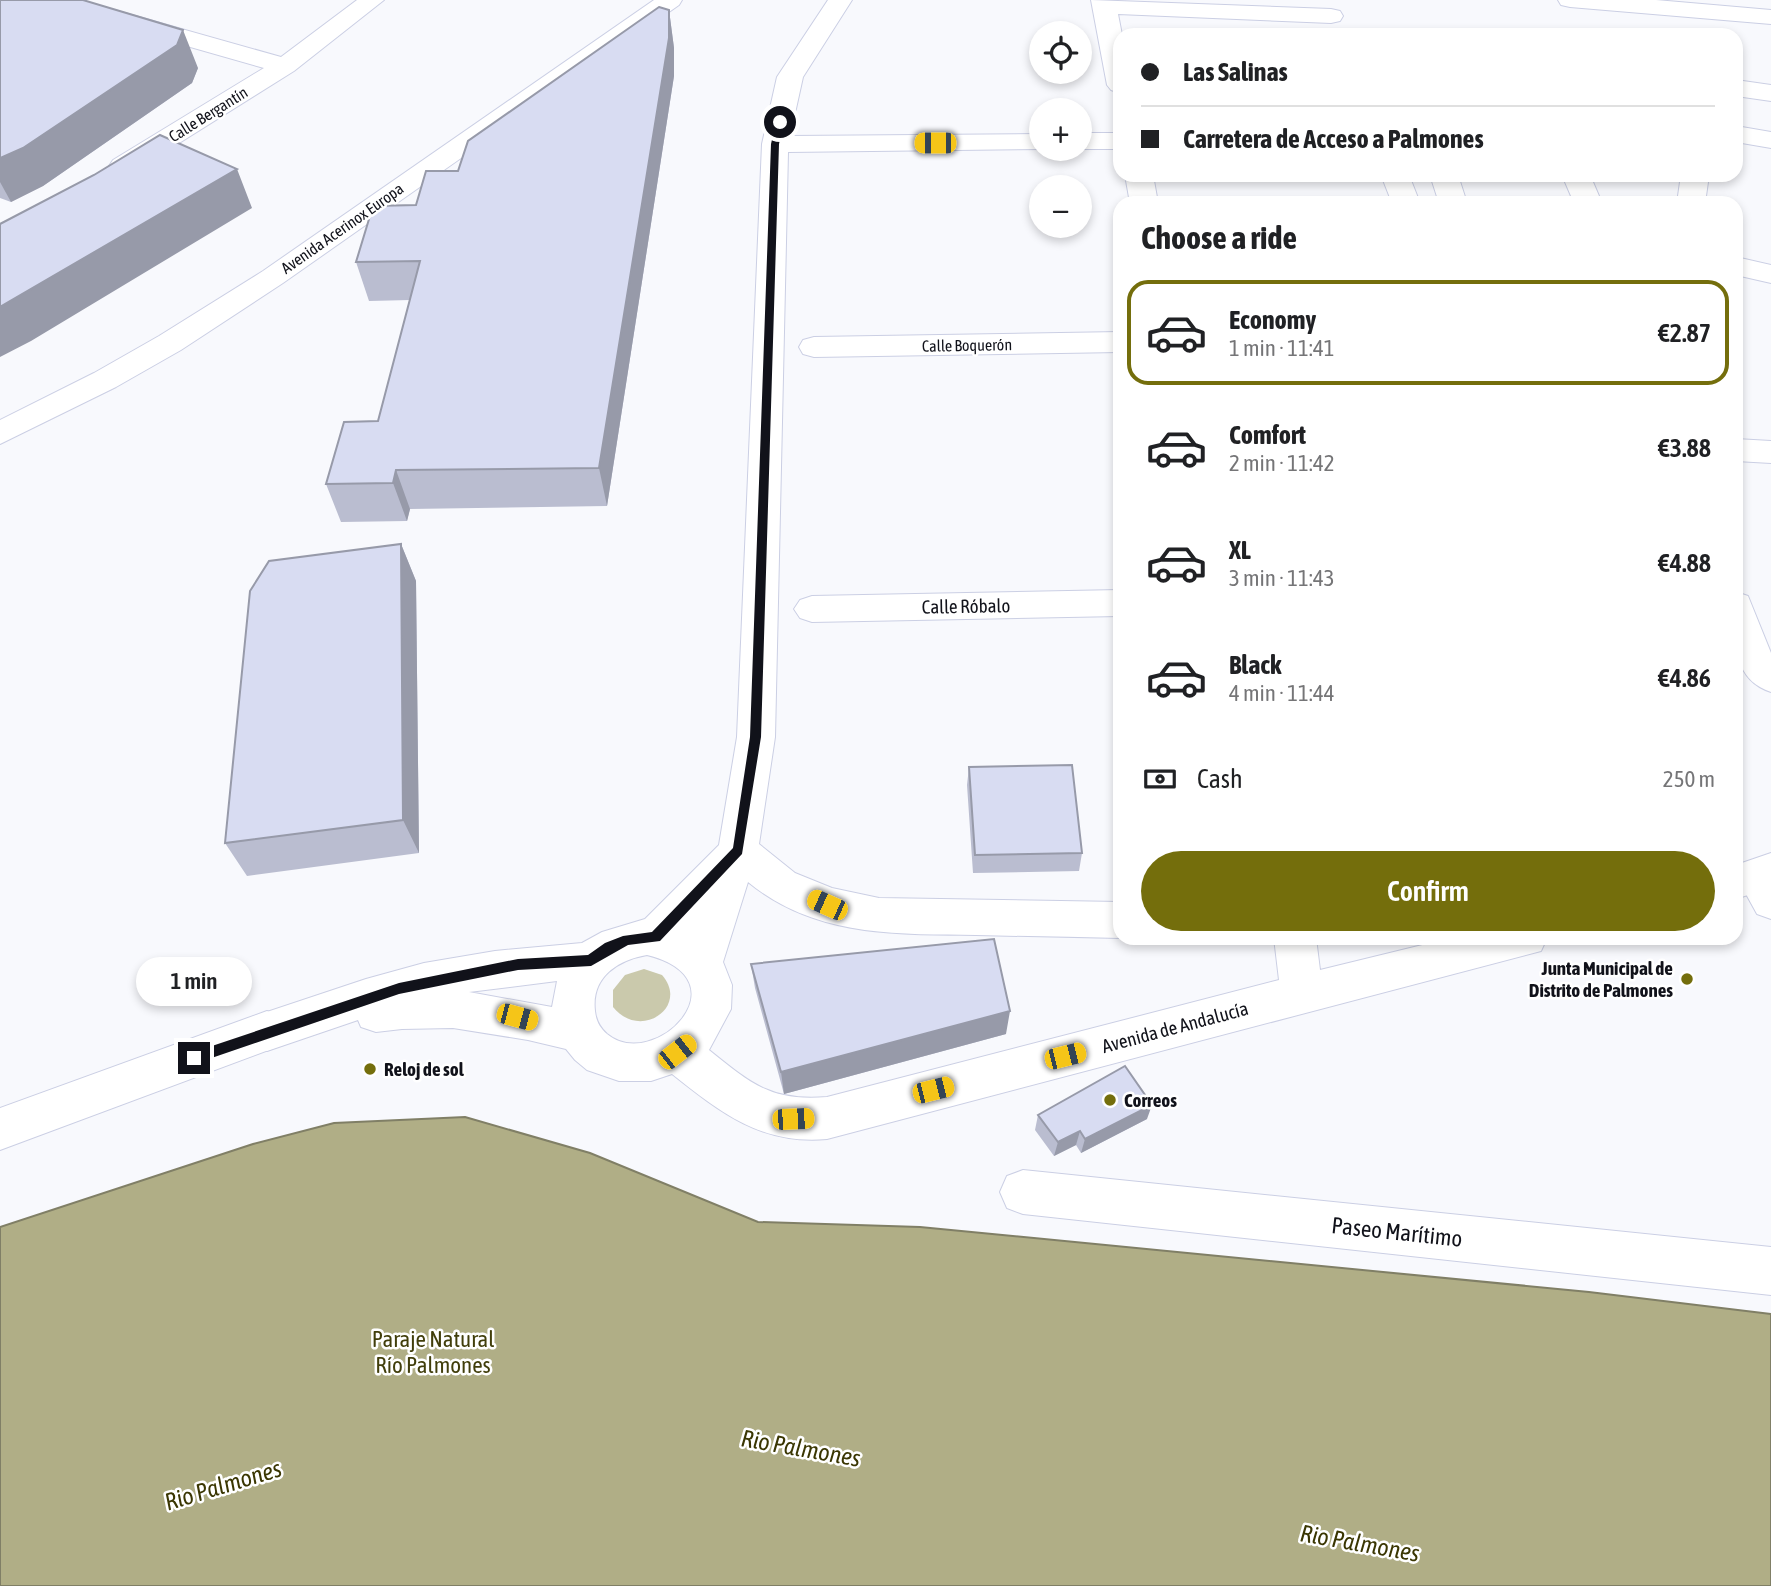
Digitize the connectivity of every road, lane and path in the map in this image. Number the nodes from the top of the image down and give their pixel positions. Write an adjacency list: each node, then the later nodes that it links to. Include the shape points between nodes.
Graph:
1 (52, 0): 11 (street)
2 (372, 0): 11 (street, Calle Bergantín)
3 (632, 0): 25 (street, Avenida Acerinox Europa, via 254,271)
4 (670, 0): 25 (street, Avenida Acerinox Europa, via 170,344)
5 (839, 0): 19 (street, via 790,77)
6 (1570, 0): 9 (street)
7 (1103, 3): 8 (street); 10 (street)
8 (1332, 17)
9 (1771, 17)
10 (1113, 51)
11 (285, 66): 20 (street, Calle Bergantín)
12 (1743, 89): 13 (street)
13 (1771, 93)
14 (1743, 135): 15 (street)
15 (1771, 140)
16 (1092, 141): 17 (street)
17 (1113, 141)
18 (1029, 142): 19 (street)
19 (775, 144): 32 (street, via 756,737)
20 (101, 180)
21 (1743, 268): 22 (street)
22 (1771, 274)
23 (1113, 342): 24 (street, Calle Boquerón)
24 (814, 347)
25 (0, 432)
26 (1743, 450): 27 (street)
27 (1771, 452)
28 (1113, 603): 29 (street, Calle Róbalo)
29 (812, 609)
30 (1743, 626): 31 (street, via 1755,659)
31 (1771, 678)
32 (738, 850): 33 (street, via 781,885 827,905 878,916); 34 (street); 37 (street)
33 (1113, 920)
34 (655, 937): 37 (street, via 684,946); 38 (street, via 627,940)
35 (1296, 945): 39 (street)
36 (1498, 945): 39 (street, Avenida de Andalucía)
37 (703, 960): 42 (street, via 713,987 712,1006 694,1039)
38 (591, 961): 40 (street, via 518,965 451,976); 41 (street, via 573,991)
39 (1303, 994): 42 (street, Avenida de Andalucía, via 827,1118 793,1119 762,1111)
40 (267, 1031): 41 (street, via 397,1010 456,1009 517,1017); 43 (street)
41 (578, 1033): 42 (street, via 599,1054 617,1061 659,1060)
42 (677, 1052)
43 (0, 1129)
44 (1023, 1192): 45 (street, Paseo Marítimo)
45 (1771, 1271)

